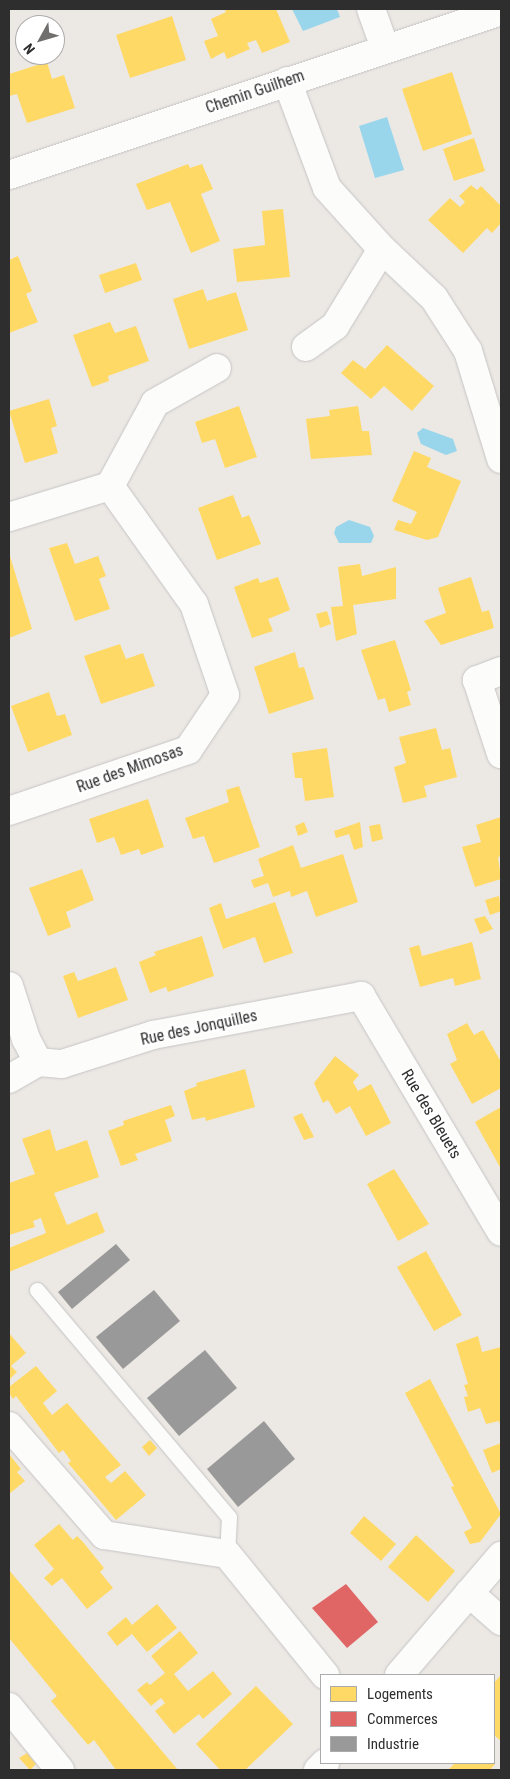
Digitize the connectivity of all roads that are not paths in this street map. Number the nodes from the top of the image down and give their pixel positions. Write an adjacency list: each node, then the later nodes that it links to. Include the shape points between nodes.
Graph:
1 (370, 9): 3 (street)
2 (501, 11): 3 (street, Chemin Guilhem)
3 (385, 48): 4 (street, Chemin Guilhem)
4 (287, 81): 5 (street, Chemin Guilhem); 6 (street, via 327,188)
5 (9, 175)
6 (382, 249): 7 (street, via 335,326); 9 (street, via 434,298 468,350)
7 (306, 347)
8 (217, 368): 10 (street, via 155,403)
9 (501, 458)
10 (110, 486): 11 (street); 14 (street, Rue des Mimosas, via 194,604 225,695 188,750)
11 (9, 517)
12 (501, 671): 13 (street, via 478,680)
13 (501, 754)
14 (9, 811)
15 (9, 986): 17 (street, via 26,1039)
16 (361, 996): 17 (street, Rue des Jonquilles, via 153,1035 62,1064); 19 (street, Rue des Bleuets)
17 (38, 1062): 18 (street)
18 (9, 1080)
19 (501, 1232)
20 (37, 1290): 22 (lane, via 229,1517)
21 (9, 1426): 22 (street, via 104,1535)
22 (227, 1554): 26 (street)
23 (501, 1556): 24 (street)
24 (469, 1593): 25 (street); 27 (street)
25 (501, 1621)
26 (325, 1674)
27 (400, 1674)
28 (9, 1707): 29 (street)
29 (60, 1770)

